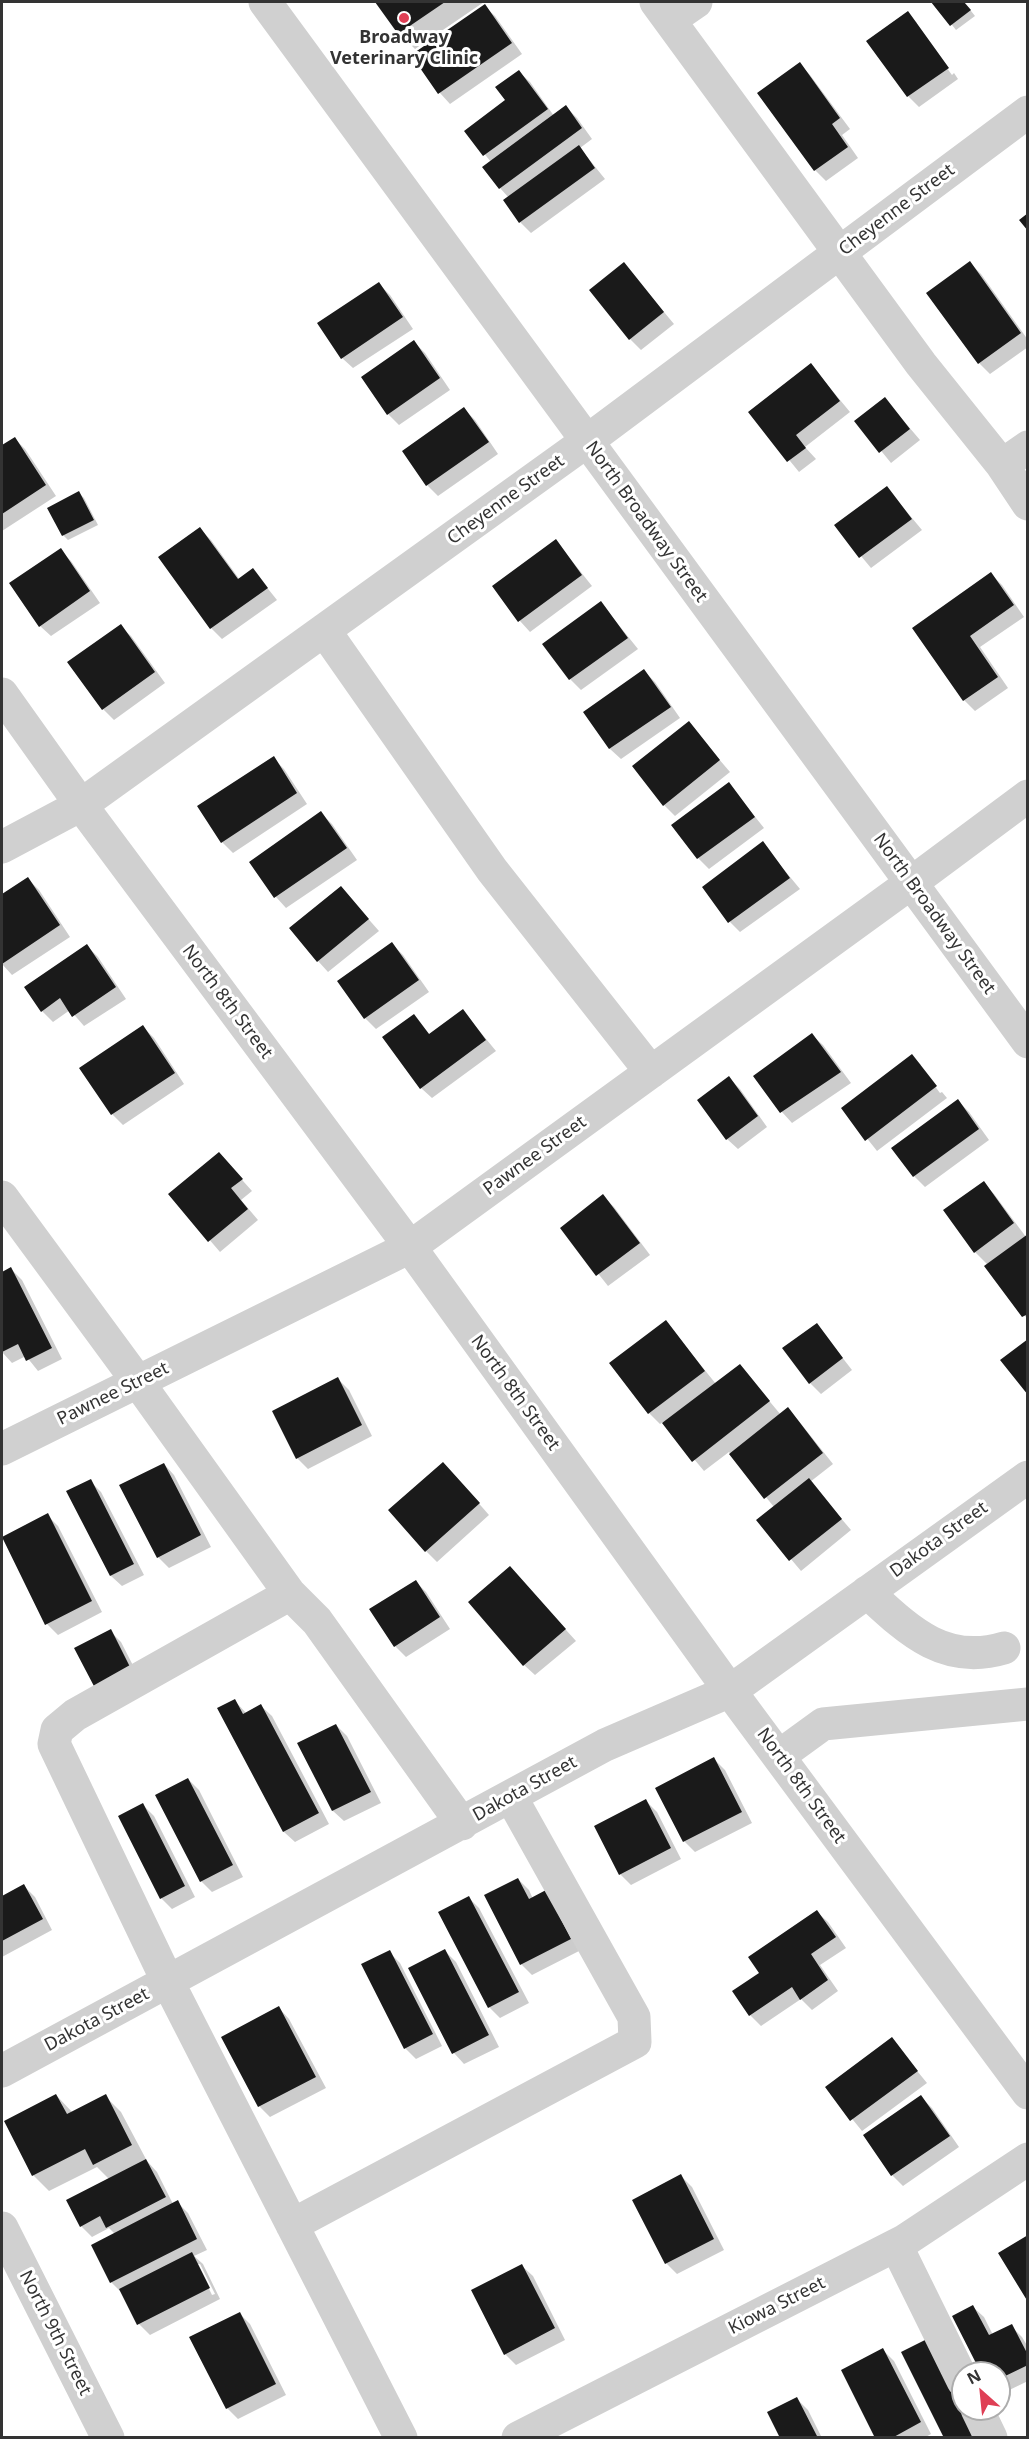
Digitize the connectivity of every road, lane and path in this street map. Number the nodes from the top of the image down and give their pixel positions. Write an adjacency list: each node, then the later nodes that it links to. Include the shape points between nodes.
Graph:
1 (265, 2): 6 (street, North Broadway Street)
2 (696, 2): 3 (street)
3 (663, 11): 5 (street)
4 (1028, 112): 5 (street, Cheyenne Street)
5 (840, 252): 6 (street, Cheyenne Street); 7 (street, via 921,364)
6 (587, 441): 9 (street, Cheyenne Street); 14 (street, North Broadway Street)
7 (1015, 456): 8 (street)
8 (1028, 504)
9 (324, 630): 12 (street, Cheyenne Street); 16 (street, via 492,870)
10 (2, 694): 12 (street, North 8th Street)
11 (1028, 796): 14 (street, Pawnee Street)
12 (81, 805): 13 (street, Cheyenne Street); 18 (street, North 8th Street)
13 (2, 847)
14 (911, 883): 15 (street, North Broadway Street); 16 (street, Pawnee Street)
15 (1028, 1042)
16 (651, 1072): 18 (street, Pawnee Street)
17 (2, 1197): 19 (street)
18 (410, 1247): 19 (street, Pawnee Street); 25 (street, North 8th Street)
19 (138, 1382): 20 (street, Pawnee Street); 23 (street)
20 (2, 1449)
21 (1028, 1477): 22 (street, Dakota Street)
22 (867, 1592): 24 (street, via 907,1629 951,1652 983,1654); 25 (street, Dakota Street)
23 (290, 1594): 29 (street, via 317,1621); 30 (street, via 75,1715 57,1730 54,1744)
24 (1004, 1648)
25 (730, 1691): 27 (street, North 8th Street); 28 (street, Dakota Street, via 605,1745)
26 (1028, 1704): 27 (street, via 823,1724)
27 (778, 1756): 32 (street, North 8th Street)
28 (511, 1797): 29 (street, Dakota Street); 34 (street, via 634,2017 634,2042)
29 (462, 1824): 30 (street, Dakota Street)
30 (168, 1982): 31 (street, Dakota Street); 34 (street)
31 (2, 2071)
32 (1028, 2093)
33 (1028, 2159): 36 (street, Kiowa Street)
34 (292, 2225): 40 (street)
35 (2, 2228): 39 (street, North 9th Street)
36 (896, 2245): 37 (street); 41 (street, Kiowa Street)
37 (953, 2361)
38 (983, 2421): 42 (street)
39 (108, 2438)
40 (401, 2438)
41 (518, 2438)
42 (991, 2438)

